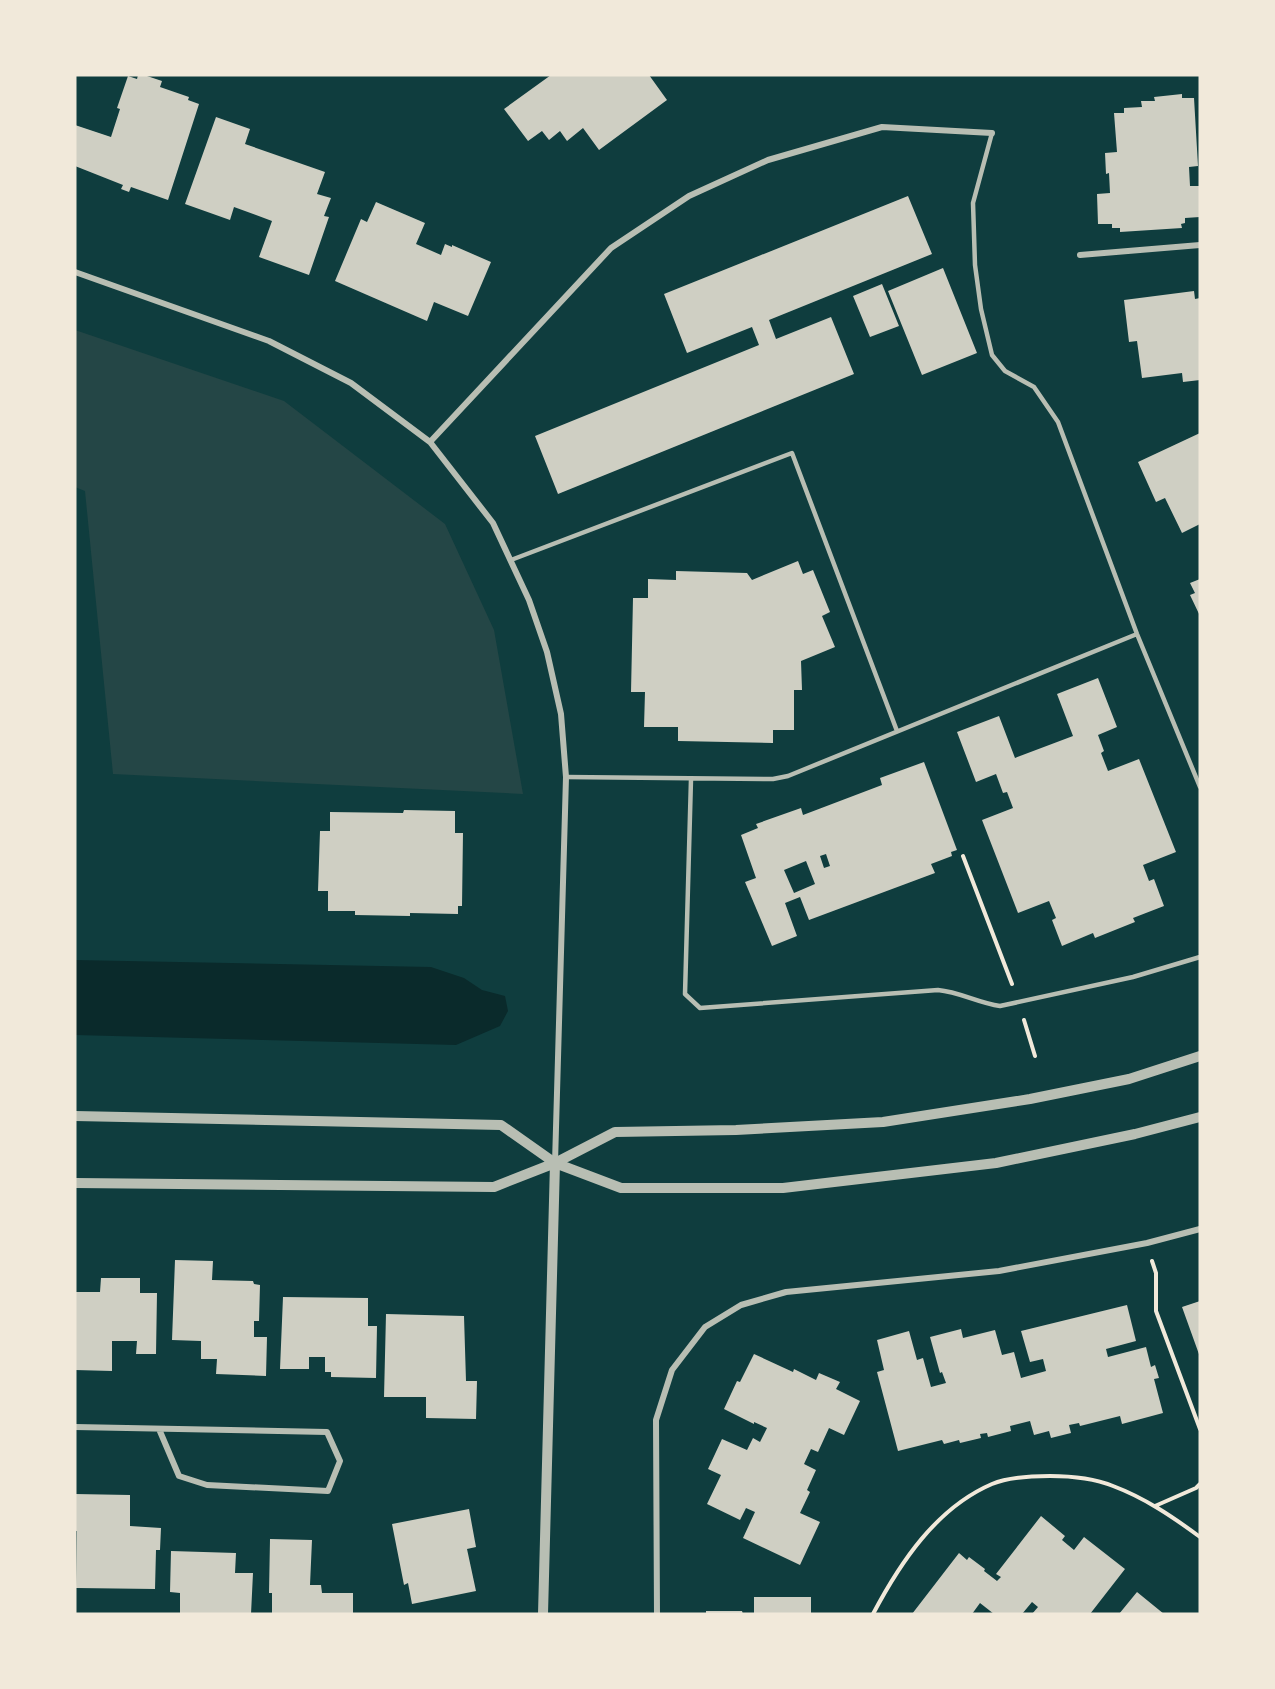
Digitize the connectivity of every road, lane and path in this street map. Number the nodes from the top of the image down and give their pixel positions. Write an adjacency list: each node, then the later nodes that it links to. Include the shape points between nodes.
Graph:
1 (992, 132): 5 (street, via 882,127 768,160 689,196 611,248); 7 (lane, via 973,203 975,265 992,355 1005,371 1034,387 1058,422)
2 (1200, 245): 3 (street)
3 (1080, 255)
4 (75, 272): 5 (street, via 269,341 351,383)
5 (430, 442): 6 (street, via 494,524)
6 (511, 560): 8 (lane, via 792,453); 9 (street, via 547,652 561,714)
7 (1137, 634): 8 (lane); 11 (lane)
8 (897, 731): 10 (lane, via 788,776)
9 (566, 777): 10 (lane); 19 (street)
10 (691, 779): 14 (lane, via 685,994 700,1008 938,990 993,1005)
11 (1200, 787)
12 (963, 855): 14 (path)
13 (1200, 957): 14 (lane)
14 (1019, 1004): 15 (path)
15 (1035, 1056)
16 (1200, 1056): 19 (street, via 1129,1079 883,1122 615,1132)
17 (75, 1116): 19 (street, via 501,1125)
18 (1200, 1117): 19 (street, via 996,1163 783,1188 621,1188)
19 (555, 1163): 20 (street, via 494,1187); 29 (street)
20 (75, 1183)
21 (1200, 1229): 22 (street)
22 (1147, 1243): 25 (path, via 1156,1274 1156,1311); 30 (street, via 999,1271 786,1292 741,1305 705,1327 672,1370 656,1420)
23 (75, 1427): 24 (street)
24 (159, 1429): 24 (street, via 179,1476 207,1485 328,1491 340,1461 327,1432)
25 (1200, 1429)
26 (1200, 1484): 27 (path)
27 (1155, 1506): 28 (path); 31 (path, via 1112,1485 1076,1476 1032,1476 993,1483 962,1501 916,1545)
28 (1200, 1537)
29 (543, 1614)
30 (657, 1614)
31 (873, 1614)

